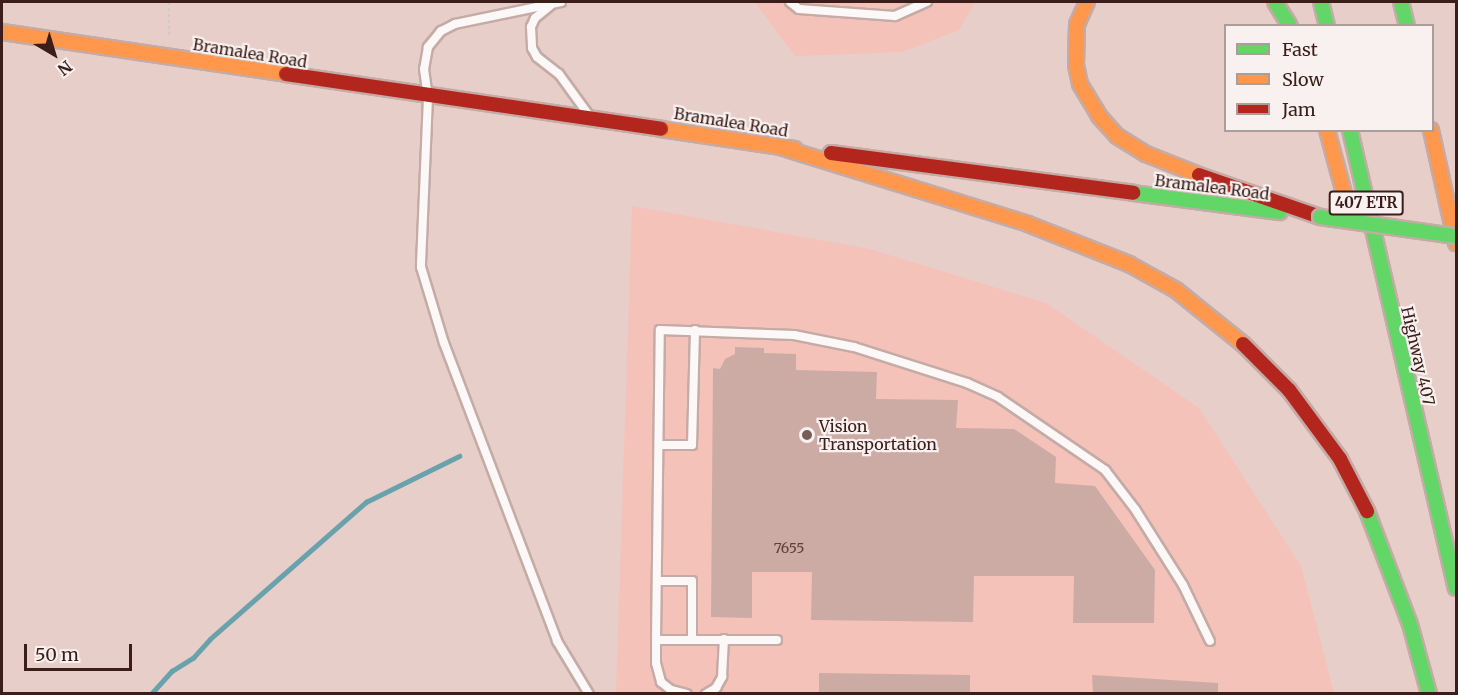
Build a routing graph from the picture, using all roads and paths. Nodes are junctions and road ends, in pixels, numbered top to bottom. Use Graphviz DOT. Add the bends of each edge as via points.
graph roads {
  1 [pos="169,2"];
  2 [pos="561,2"];
  3 [pos="790,2"];
  4 [pos="927,2"];
  5 [pos="1087,2"];
  6 [pos="1275,2"];
  7 [pos="1321,2"];
  8 [pos="1401,2"];
  9 [pos="1289,24"];
  10 [pos="1326,24"];
  11 [pos="1406,24"];
  12 [pos="2,32"];
  13 [pos="169,58"];
  14 [pos="428,97"];
  15 [pos="591,117"];
  16 [pos="1329,132"];
  17 [pos="1350,132"];
  18 [pos="1431,132"];
  19 [pos="780,147"];
  20 [pos="1320,217"];
  21 [pos="1355,235"];
  22 [pos="1456,236"];
  23 [pos="1456,243"];
  24 [pos="1364,254"];
  25 [pos="1382,276"];
  26 [pos="695,330"];
  27 [pos="660,445"];
  28 [pos="657,580"];
  29 [pos="1456,588"];
  30 [pos="692,639"];
  31 [pos="724,639"];
  32 [pos="777,639"];
  33 [pos="656,640"];
  34 [pos="1210,641"];
  35 [pos="589,693"];
  36 [pos="687,693"];
  37 [pos="706,693"];
  38 [pos="1429,693"];
  1 -- 13 [label="path"];
  2 -- 14 [label="lane" via="455,24 441,31 428,47 424,69"];
  2 -- 15 [label="lane" via="536,18 531,27 532,48 537,57 559,74"];
  3 -- 4 [label="lane" via="800,9 895,16"];
  5 -- 20 [label="main road" via="1077,24 1076,65 1080,84 1099,116 1117,136 1178,169"];
  6 -- 9 [label="main road"];
  7 -- 10 [label="main road"];
  8 -- 11 [label="main road"];
  12 -- 13 [label="main road, Bramalea Road"];
  13 -- 14 [label="main road, Bramalea Road"];
  14 -- 15 [label="main road, Bramalea Road"];
  14 -- 35 [label="lane" via="422,267 430,303 557,641"];
  15 -- 19 [label="main road, Bramalea Road"];
  16 -- 21 [label="main road"];
  17 -- 25 [label="main road, Highway 407 / 407 ETR"];
  18 -- 23 [label="main road"];
  19 -- 20 [label="main road, Bramalea Road"];
  19 -- 38 [label="main road" via="1028,224 1129,264 1176,290 1239,339 1289,390 1340,459 1376,526"];
  20 -- 22 [label="main road, Bramalea Road, bridge"];
  24 -- 25 [label="main road"];
  25 -- 29 [label="main road, Highway 407 / 407 ETR"];
  26 -- 27 [label="lane" via="692,445"];
  26 -- 27 [label="lane" via="660,330"];
  26 -- 34 [label="lane" via="794,335 854,347 967,383 998,398 1105,470 1184,585"];
  27 -- 28 [label="lane"];
  28 -- 30 [label="lane" via="692,581"];
  28 -- 33 [label="lane"];
  30 -- 31 [label="lane"];
  30 -- 33 [label="lane"];
  31 -- 32 [label="lane"];
  31 -- 37 [label="lane" via="723,677 716,688"];
  33 -- 36 [label="lane" via="661,682 671,690"];
}
